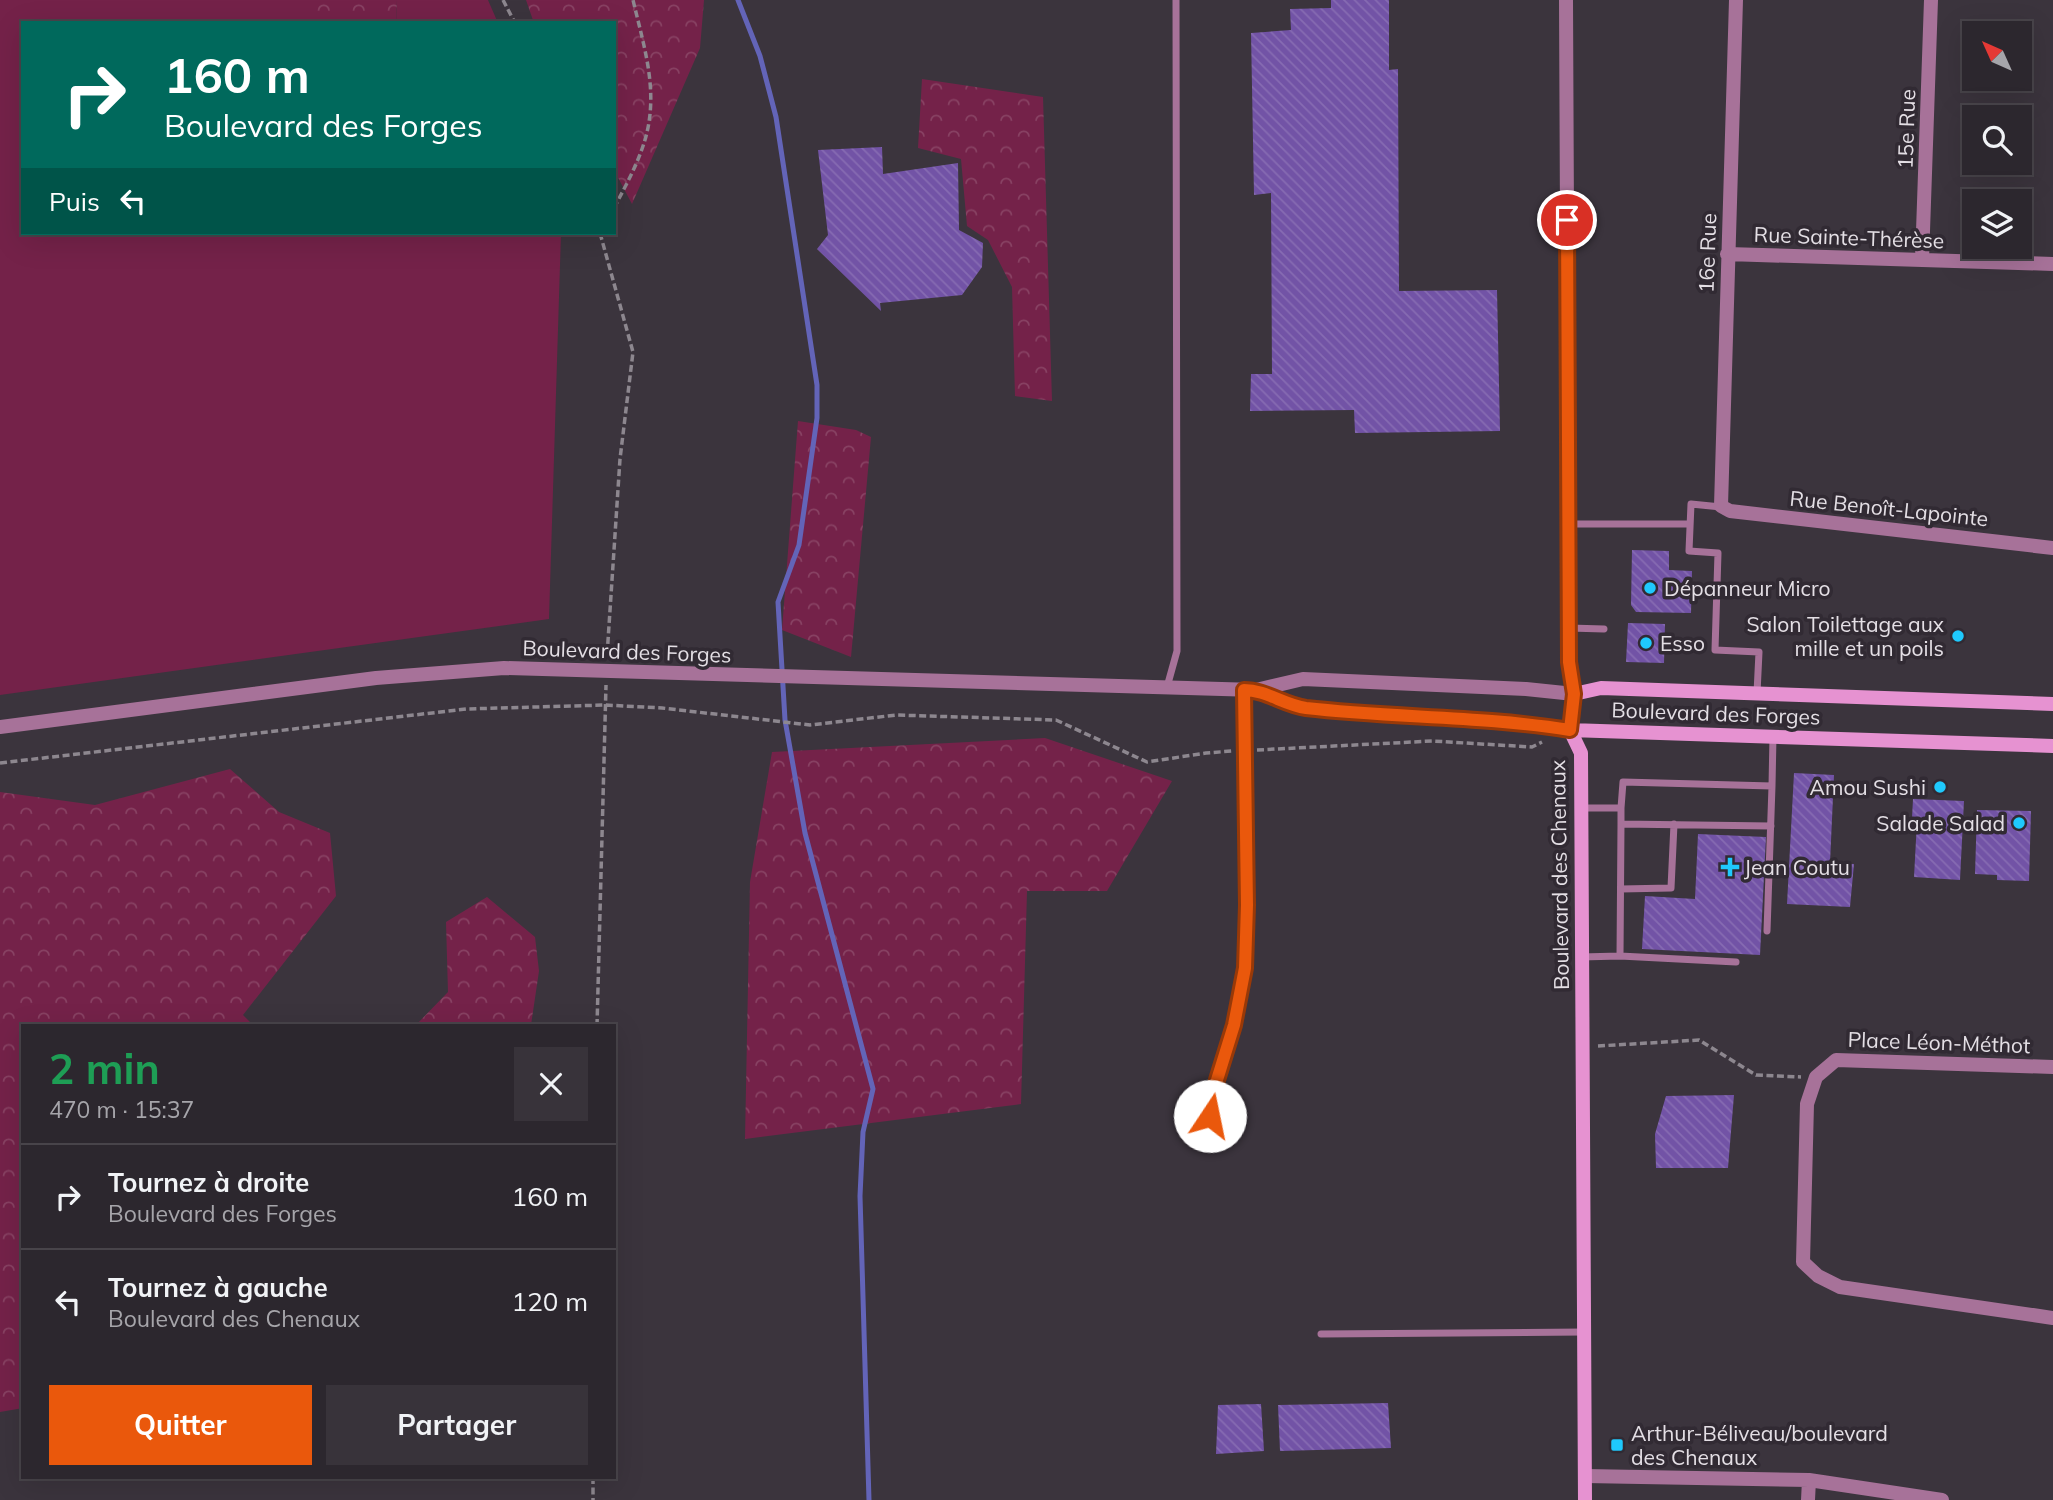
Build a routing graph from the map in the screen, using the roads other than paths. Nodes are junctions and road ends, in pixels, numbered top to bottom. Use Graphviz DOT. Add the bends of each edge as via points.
graph roads {
  1 [pos="1176,0"];
  2 [pos="1566,0"];
  3 [pos="1736,0"];
  4 [pos="1931,0"];
  5 [pos="1727,254"];
  6 [pos="1922,260"];
  7 [pos="2053,264"];
  8 [pos="1722,507"];
  9 [pos="1568,523"];
  10 [pos="1690,524"];
  11 [pos="2053,548"];
  12 [pos="1569,628"];
  13 [pos="1604,629"];
  14 [pos="1167,687"];
  15 [pos="1250,690"];
  16 [pos="1758,693"];
  17 [pos="1574,694"];
  18 [pos="2053,704"];
  19 [pos="0,727"];
  20 [pos="1570,730"];
  21 [pos="1773,736"];
  22 [pos="2053,747"];
  23 [pos="1772,786"];
  24 [pos="1581,808"];
  25 [pos="1621,808"];
  26 [pos="1621,824"];
  27 [pos="1674,824"];
  28 [pos="1770,826"];
  29 [pos="1620,888"];
  30 [pos="1767,931"];
  31 [pos="1620,956"];
  32 [pos="1581,957"];
  33 [pos="1736,962"];
  34 [pos="2053,1067"];
  35 [pos="1210,1116"];
  36 [pos="2053,1318"];
  37 [pos="1584,1332"];
  38 [pos="1321,1334"];
  39 [pos="1585,1476"];
  40 [pos="1810,1480"];
  41 [pos="1585,1500"];
  42 [pos="1808,1500"];
  43 [pos="1942,1500"];
  1 -- 14 [label="lane" via="1177,651"];
  2 -- 9 [label="street, Boulevard des Chenaux"];
  3 -- 5 [label="street, 16e Rue"];
  4 -- 6 [label="street, 15e Rue"];
  5 -- 6 [label="street, Rue Sainte-Thérèse"];
  5 -- 8 [label="street, 16e Rue"];
  6 -- 7 [label="street, Rue Sainte-Thérèse"];
  8 -- 10 [label="lane" via="1691,504"];
  8 -- 11 [label="street, Rue Benoît-Lapointe"];
  9 -- 10 [label="lane"];
  9 -- 12 [label="street, Boulevard des Chenaux"];
  10 -- 16 [label="lane" via="1689,551 1718,553 1715,650 1759,652"];
  12 -- 13 [label="lane"];
  12 -- 17 [label="street, Boulevard des Chenaux"];
  14 -- 15 [label="street, Boulevard des Forges"];
  14 -- 19 [label="street, Boulevard des Forges" via="504,668 407,675"];
  15 -- 17 [label="street, Boulevard des Forges" via="1303,679"];
  15 -- 20 [label="street, Boulevard des Forges" via="1301,707"];
  15 -- 35 [label="lane" via="1245,751 1245,968"];
  16 -- 17 [label="main road, Boulevard des Forges" via="1601,688"];
  16 -- 18 [label="main road, Boulevard des Forges"];
  17 -- 20 [label="main road, Boulevard des Chenaux"];
  20 -- 21 [label="main road, Boulevard des Forges"];
  20 -- 24 [label="main road, Boulevard des Chenaux" via="1581,753"];
  21 -- 22 [label="main road, Boulevard des Forges"];
  21 -- 23 [label="lane"];
  23 -- 25 [label="lane" via="1623,782"];
  23 -- 28 [label="lane"];
  24 -- 25 [label="lane"];
  24 -- 32 [label="main road, Boulevard des Chenaux"];
  25 -- 26 [label="lane"];
  26 -- 27 [label="lane"];
  26 -- 29 [label="lane"];
  27 -- 28 [label="lane"];
  27 -- 29 [label="lane" via="1671,888"];
  28 -- 30 [label="lane"];
  29 -- 31 [label="lane"];
  31 -- 32 [label="lane"];
  31 -- 33 [label="lane"];
  32 -- 37 [label="main road, Boulevard des Chenaux"];
  34 -- 36 [label="street, Place Léon-Méthot" via="1836,1060 1816,1077 1807,1104 1803,1262 1840,1287"];
  37 -- 38 [label="lane"];
  37 -- 39 [label="main road, Boulevard des Chenaux"];
  39 -- 40 [label="street"];
  39 -- 41 [label="main road, Boulevard des Chenaux"];
  40 -- 42 [label="street"];
  40 -- 43 [label="street"];
}
